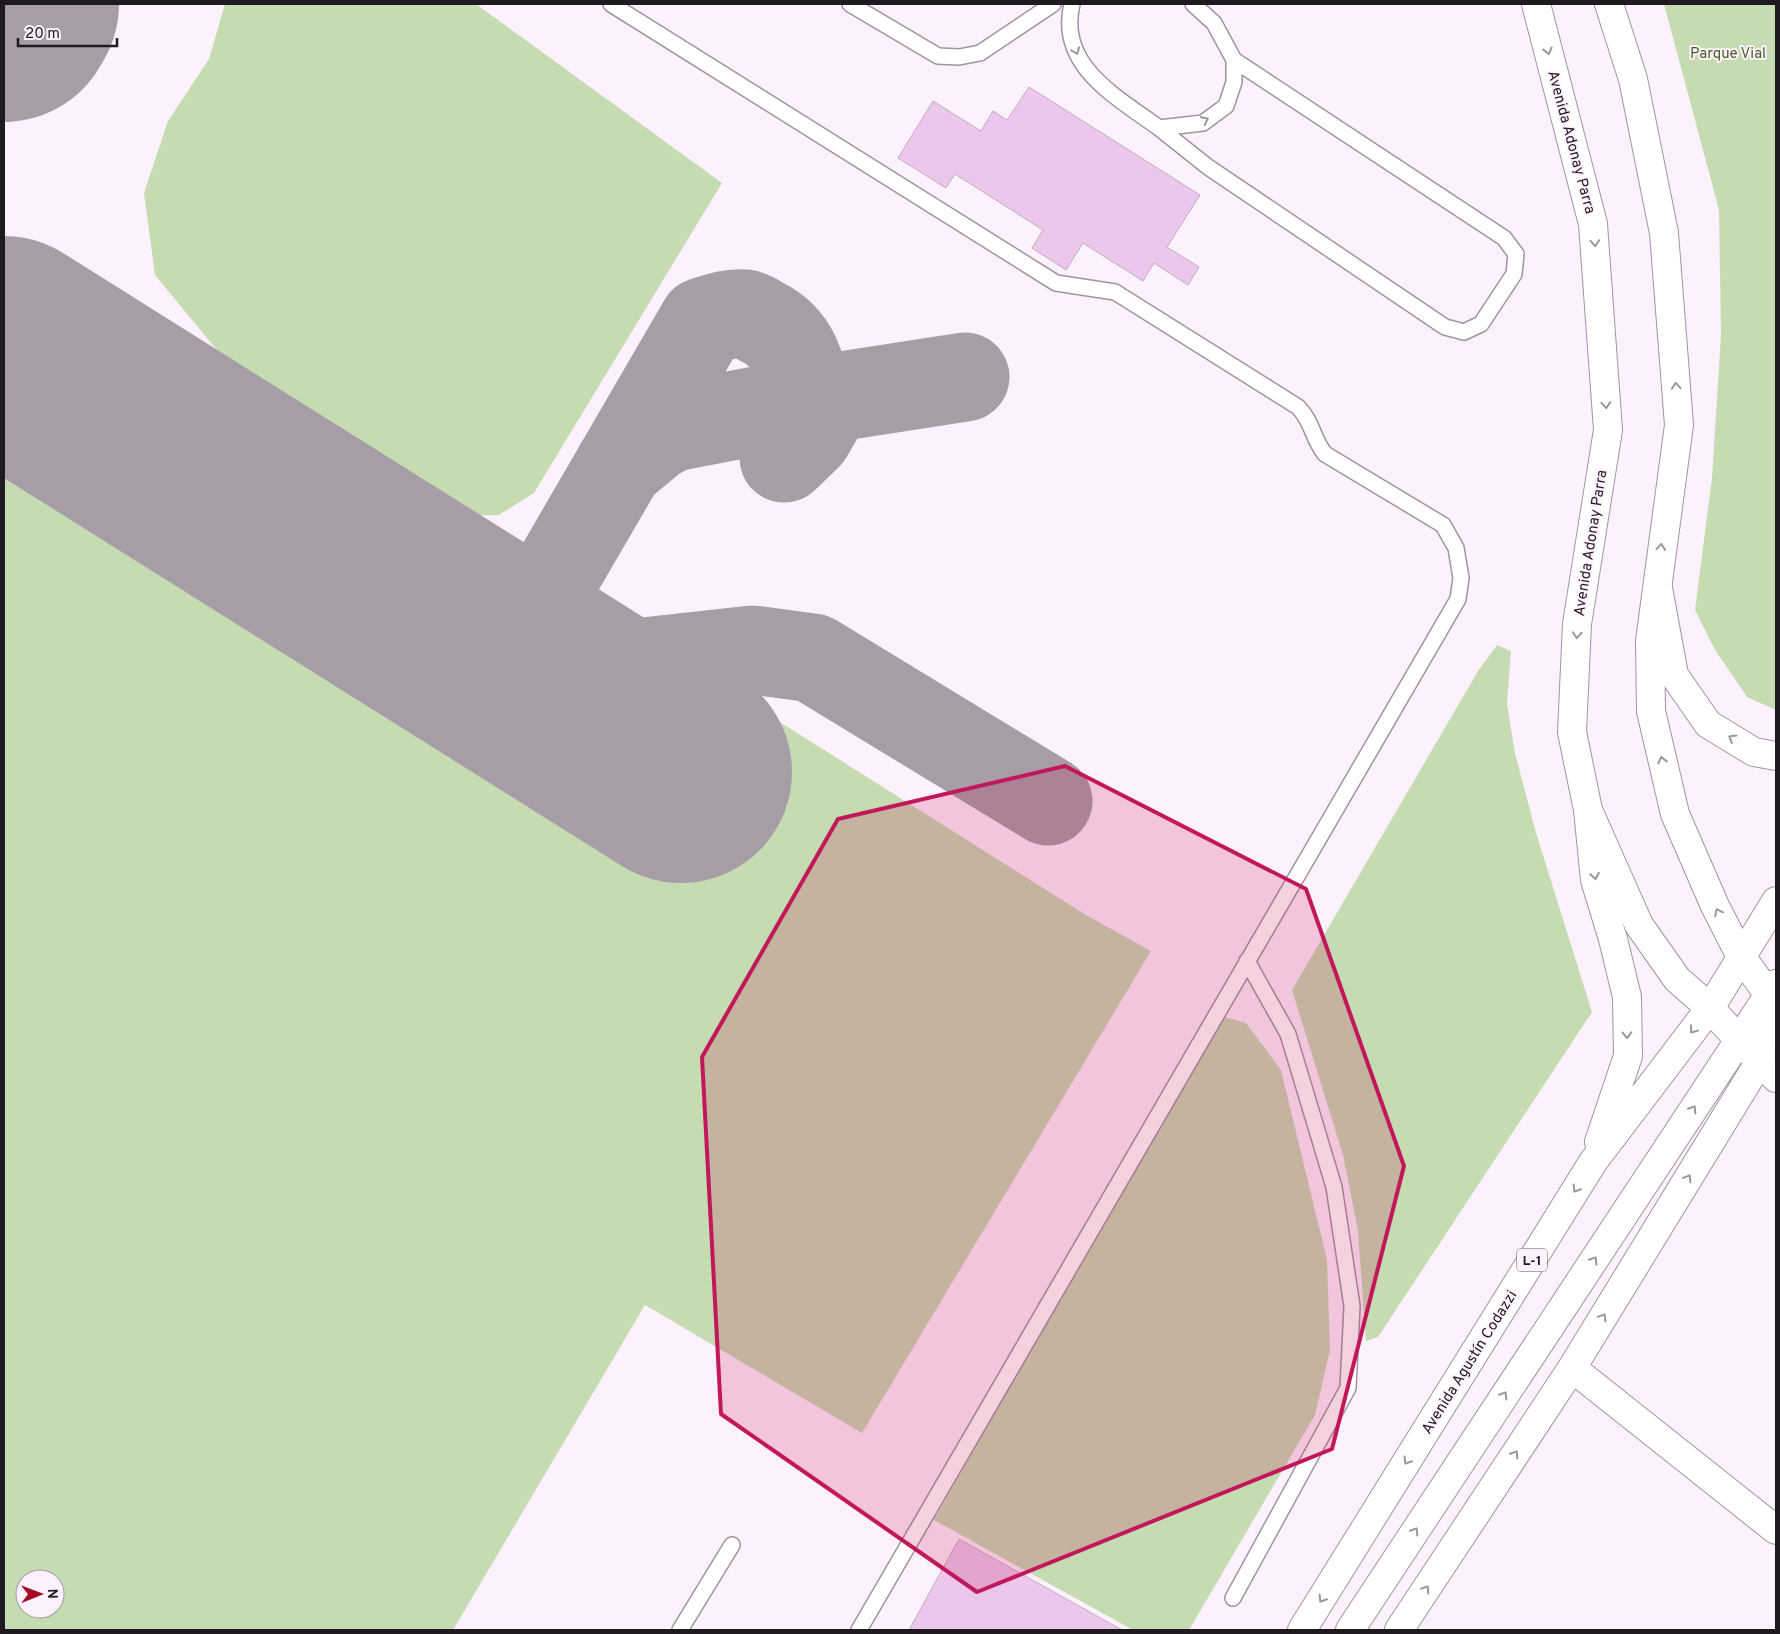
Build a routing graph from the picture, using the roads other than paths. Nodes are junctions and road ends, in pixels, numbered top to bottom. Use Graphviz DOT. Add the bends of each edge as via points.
graph roads {
  1 [pos="611,4"];
  2 [pos="850,4"];
  3 [pos="1053,4"];
  4 [pos="1072,4"];
  5 [pos="1193,4"];
  6 [pos="1211,4"];
  7 [pos="1536,4"];
  8 [pos="1609,4"];
  9 [pos="1214,23"];
  10 [pos="1234,60"];
  11 [pos="1159,128"];
  12 [pos="1658,588"];
  13 [pos="1776,756"];
  14 [pos="1588,810"];
  15 [pos="1776,901"];
  16 [pos="1740,956"];
  17 [pos="1247,961"];
  18 [pos="1774,994"];
  19 [pos="1710,1008"];
  20 [pos="1738,1040"];
  21 [pos="1768,1070"];
  22 [pos="1593,1162"];
  23 [pos="1572,1368"];
  24 [pos="1776,1530"];
  25 [pos="732,1545"];
  26 [pos="1233,1598"];
  27 [pos="680,1630"];
  28 [pos="859,1630"];
  29 [pos="1302,1630"];
  30 [pos="1350,1630"];
  31 [pos="1401,1630"];
  1 -- 17 [label="lane" via="1056,283 1115,292 1298,407 1308,416 1316,443 1325,454 1443,525 1456,548 1461,578 1458,599"];
  2 -- 3 [label="lane" via="938,56 959,57 980,53"];
  4 -- 11 [label="lane, one-way" via="1069,15 1074,52 1094,80"];
  5 -- 9 [label="lane"];
  6 -- 9 [label="lane"];
  7 -- 14 [label="street, Avenida Adonay Parra, one-way" via="1593,224 1608,430 1578,624 1572,732"];
  12 -- 8 [label="street, one-way" via="1679,424 1664,233 1633,79"];
  9 -- 10 [label="lane"];
  11 -- 10 [label="lane, one-way" via="1203,123 1226,106 1234,82"];
  10 -- 11 [label="lane" via="1504,238 1516,254 1514,274 1481,324 1464,332 1445,327 1208,167"];
  13 -- 12 [label="street, one-way" via="1754,752 1708,724 1674,675"];
  16 -- 12 [label="street, one-way" via="1675,814 1651,711 1650,640"];
  14 -- 19 [label="street, Avenida Adonay Parra" via="1639,925 1678,979"];
  14 -- 22 [label="street, one-way" via="1595,880 1626,996 1628,1056"];
  15 -- 16 [label="street, Avenida Agustín Codazzi / L-1"];
  16 -- 18 [label="street"];
  16 -- 19 [label="street, Avenida Agustín Codazzi / L-1"];
  17 -- 26 [label="lane" via="1288,1034 1334,1187 1352,1306 1348,1388"];
  17 -- 28 [label="lane"];
  18 -- 20 [label="street"];
  18 -- 21 [label="street"];
  19 -- 20 [label="street, Avenida Adonay Parra"];
  19 -- 22 [label="street, Avenida Agustín Codazzi / L-1, one-way"];
  20 -- 21 [label="street, Avenida Adonay Parra"];
  30 -- 20 [label="street, one-way"];
  23 -- 21 [label="street, one-way"];
  22 -- 29 [label="street, Avenida Agustín Codazzi / L-1, one-way"];
  23 -- 24 [label="street"];
  31 -- 23 [label="street, one-way"];
  25 -- 27 [label="lane"];
}
